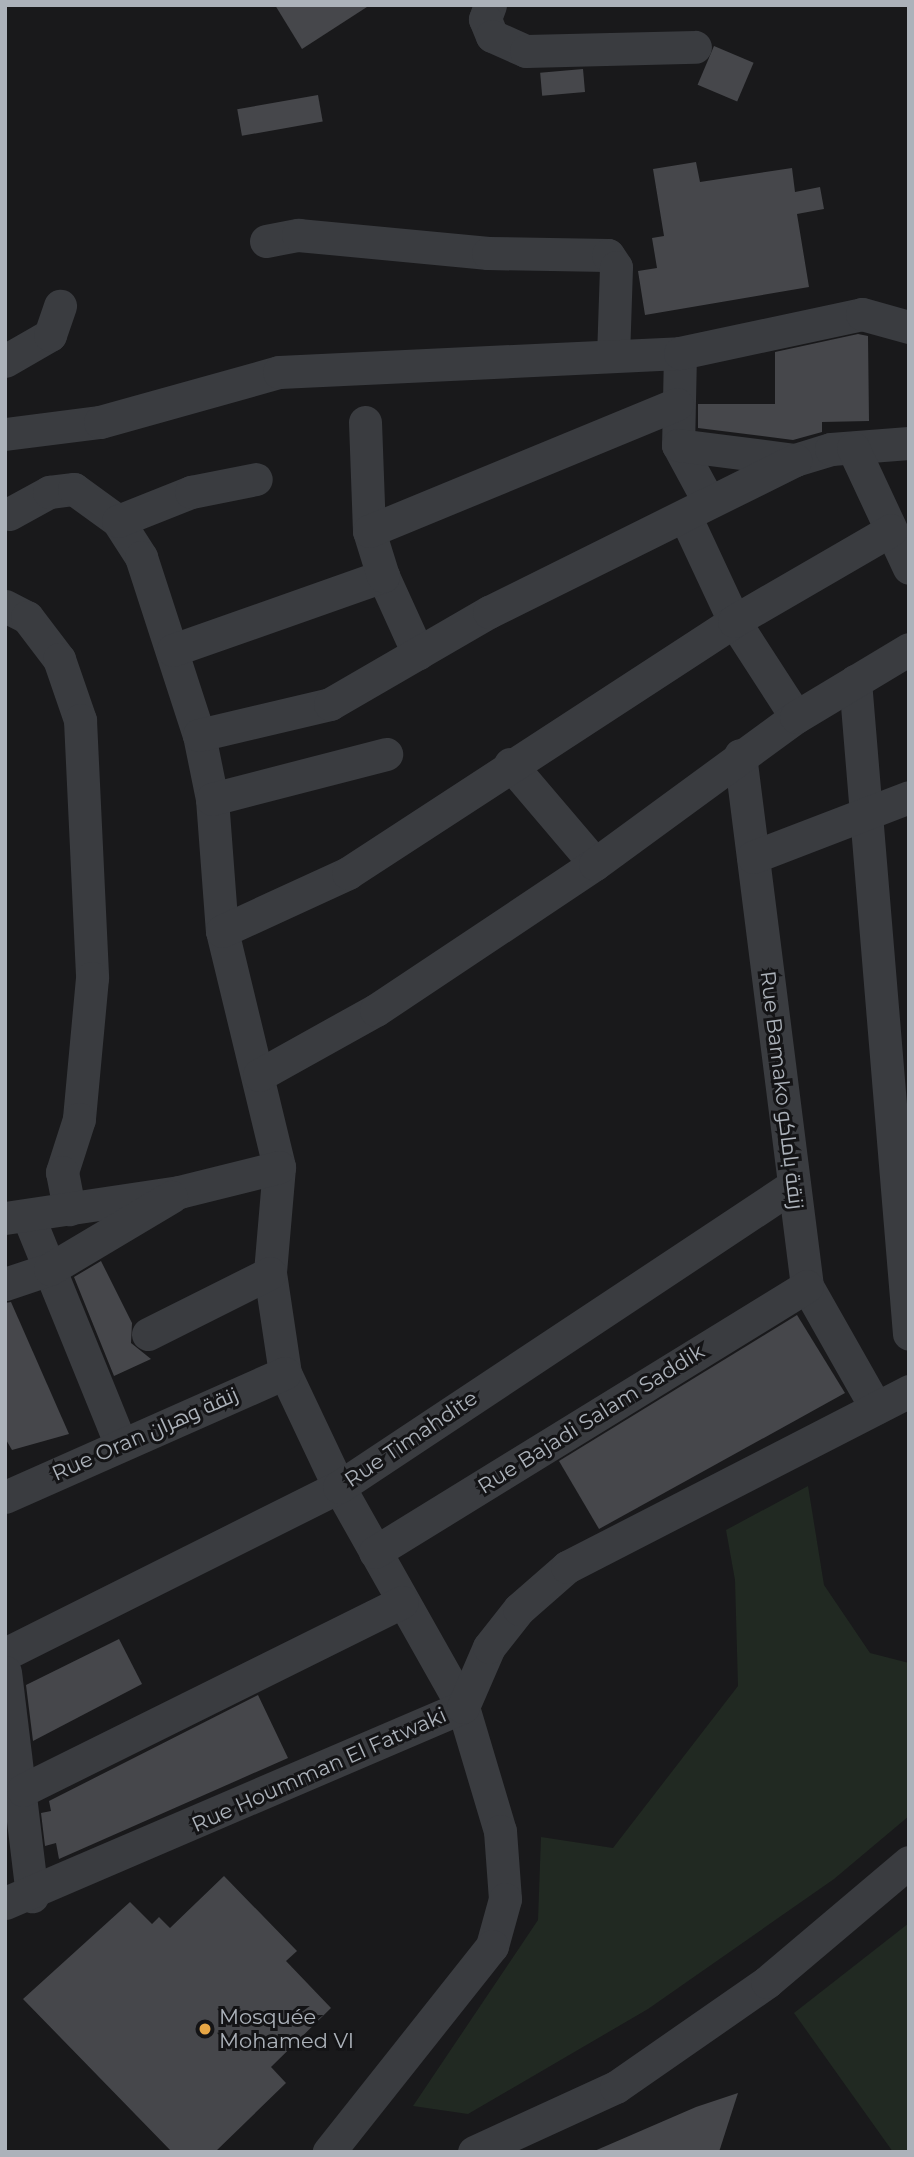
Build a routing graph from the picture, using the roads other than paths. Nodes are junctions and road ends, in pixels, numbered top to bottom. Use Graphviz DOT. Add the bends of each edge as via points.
graph roads {
  1 [pos="490,5"];
  2 [pos="695,47"];
  3 [pos="266,241"];
  4 [pos="60,306"];
  5 [pos="909,327"];
  6 [pos="680,353"];
  7 [pos="613,356"];
  8 [pos="5,361"];
  9 [pos="677,404"];
  10 [pos="365,422"];
  11 [pos="5,434"];
  12 [pos="909,443"];
  13 [pos="678,445"];
  14 [pos="853,448"];
  15 [pos="795,460"];
  16 [pos="256,479"];
  17 [pos="697,509"];
  18 [pos="9,514"];
  19 [pos="117,522"];
  20 [pos="891,530"];
  21 [pos="369,531"];
  22 [pos="909,568"];
  23 [pos="383,576"];
  24 [pos="5,606"];
  25 [pos="734,621"];
  26 [pos="909,649"];
  27 [pos="173,650"];
  28 [pos="418,653"];
  29 [pos="855,681"];
  30 [pos="796,717"];
  31 [pos="199,735"];
  32 [pos="386,754"];
  33 [pos="740,755"];
  34 [pos="510,764"];
  35 [pos="909,797"];
  36 [pos="212,799"];
  37 [pos="866,814"];
  38 [pos="753,858"];
  39 [pos="595,864"];
  40 [pos="222,931"];
  41 [pos="259,1075"];
  42 [pos="279,1167"];
  43 [pos="794,1185"];
  44 [pos="179,1192"];
  45 [pos="69,1209"];
  46 [pos="17,1217"];
  47 [pos="50,1269"];
  48 [pos="270,1273"];
  49 [pos="5,1284"];
  50 [pos="807,1286"];
  51 [pos="148,1334"];
  52 [pos="909,1334"];
  53 [pos="285,1373"];
  54 [pos="909,1391"];
  55 [pos="876,1408"];
  56 [pos="120,1443"];
  57 [pos="339,1487"];
  58 [pos="5,1497"];
  59 [pos="376,1552"];
  60 [pos="402,1602"];
  61 [pos="5,1654"];
  62 [pos="5,1672"];
  63 [pos="463,1707"];
  64 [pos="23,1790"];
  65 [pos="909,1862"];
  66 [pos="18,1900"];
  67 [pos="329,2152"];
  68 [pos="474,2152"];
  1 -- 2 [label="street" via="485,19 492,36 526,51"];
  3 -- 7 [label="street" via="298,235 488,253 608,255 616,267"];
  4 -- 8 [label="street" via="50,335"];
  5 -- 6 [label="street" via="862,314"];
  6 -- 7 [label="street"];
  6 -- 9 [label="street"];
  7 -- 11 [label="street" via="279,372 100,422"];
  9 -- 13 [label="street"];
  9 -- 21 [label="street"];
  10 -- 21 [label="street"];
  12 -- 14 [label="street"];
  13 -- 15 [label="street"];
  13 -- 17 [label="street"];
  14 -- 15 [label="street"];
  14 -- 20 [label="street"];
  15 -- 17 [label="street"];
  16 -- 19 [label="street" via="191,492"];
  17 -- 25 [label="street"];
  17 -- 28 [label="street"];
  18 -- 19 [label="street" via="49,492 74,489"];
  19 -- 27 [label="street" via="141,556"];
  20 -- 22 [label="street"];
  20 -- 25 [label="street"];
  21 -- 23 [label="street"];
  23 -- 27 [label="street"];
  23 -- 28 [label="street"];
  24 -- 45 [label="street" via="27,617 60,659 80,720 92,978 79,1119 62,1172"];
  25 -- 30 [label="street"];
  25 -- 34 [label="street"];
  26 -- 29 [label="street"];
  27 -- 31 [label="street"];
  28 -- 31 [label="street" via="330,704"];
  29 -- 30 [label="street"];
  29 -- 37 [label="street"];
  30 -- 33 [label="street"];
  31 -- 36 [label="street"];
  32 -- 36 [label="street"];
  33 -- 38 [label="street, Rue Bamako زنقة باماكو"];
  33 -- 39 [label="street"];
  34 -- 39 [label="street"];
  34 -- 40 [label="street" via="348,873"];
  35 -- 37 [label="street"];
  36 -- 40 [label="street"];
  37 -- 38 [label="street"];
  37 -- 52 [label="street"];
  38 -- 43 [label="street, Rue Bamako زنقة باماكو"];
  39 -- 41 [label="street" via="376,1010"];
  40 -- 41 [label="street"];
  41 -- 42 [label="street"];
  42 -- 44 [label="street"];
  42 -- 48 [label="street"];
  43 -- 50 [label="street, Rue Bamako زنقة باماكو"];
  43 -- 57 [label="street, Rue Timahdite"];
  44 -- 45 [label="street"];
  44 -- 47 [label="street"];
  45 -- 46 [label="street"];
  46 -- 47 [label="street"];
  47 -- 49 [label="street"];
  47 -- 56 [label="street"];
  48 -- 51 [label="street"];
  48 -- 53 [label="street"];
  50 -- 55 [label="street, Rue Bamako زنقة باماكو"];
  50 -- 59 [label="street, Rue Bajadi Salam Saddik"];
  53 -- 56 [label="street, Rue Oran زنقة وهران"];
  53 -- 57 [label="street"];
  54 -- 55 [label="street, Rue Houmman El Fatwaki"];
  55 -- 63 [label="street, Rue Houmman El Fatwaki" via="567,1567 519,1609 489,1647"];
  56 -- 58 [label="street, Rue Oran زنقة وهران"];
  57 -- 59 [label="street"];
  57 -- 61 [label="street, Rue Timahdite"];
  59 -- 60 [label="street"];
  60 -- 63 [label="street"];
  60 -- 64 [label="street"];
  62 -- 64 [label="street"];
  63 -- 66 [label="street, Rue Houmman El Fatwaki"];
  63 -- 67 [label="street" via="500,1831 505,1899 492,1946"];
  64 -- 66 [label="street"];
  65 -- 68 [label="street" via="766,1982 616,2087"];
}
